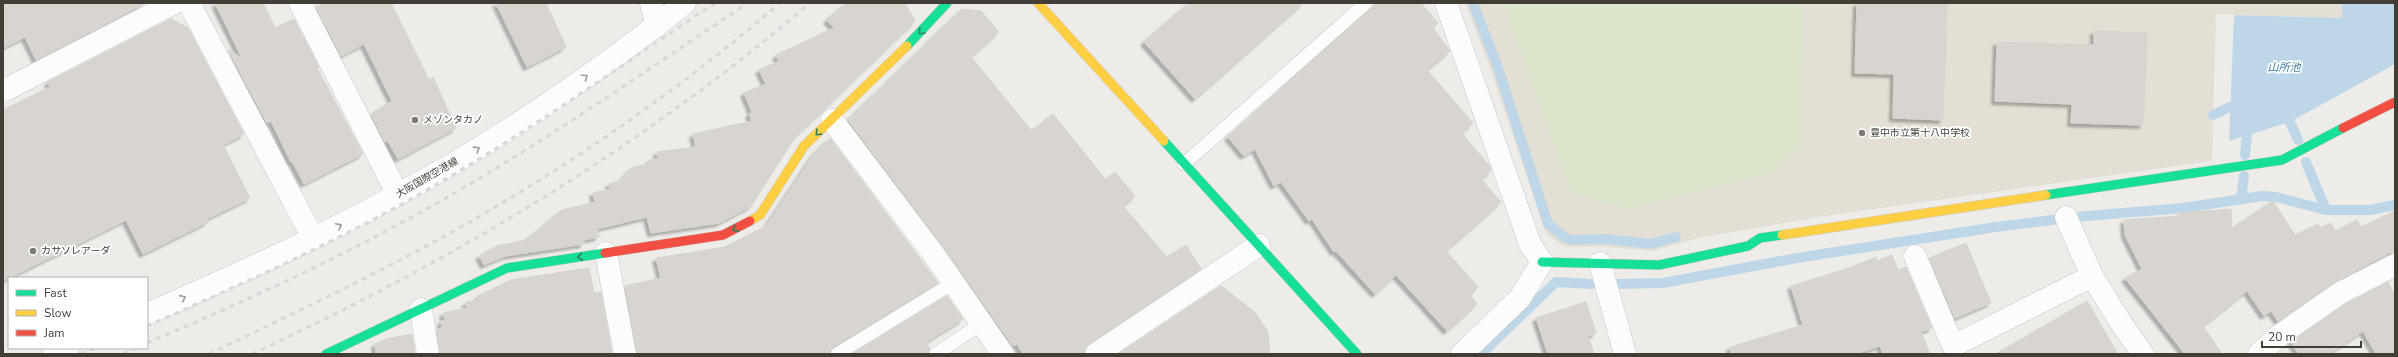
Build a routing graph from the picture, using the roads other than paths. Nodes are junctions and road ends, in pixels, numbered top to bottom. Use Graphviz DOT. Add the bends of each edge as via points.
graph roads {
  1 [pos="174,3"];
  2 [pos="189,3"];
  3 [pos="300,3"];
  4 [pos="652,3"];
  5 [pos="685,3"];
  6 [pos="947,3"];
  7 [pos="1038,3"];
  8 [pos="1366,3"];
  9 [pos="1446,3"];
  10 [pos="656,26"];
  11 [pos="3,91"];
  12 [pos="2395,102"];
  13 [pos="832,120"];
  14 [pos="1184,164"];
  15 [pos="398,195"];
  16 [pos="2066,217"];
  17 [pos="313,238"];
  18 [pos="1258,245"];
  19 [pos="606,253"];
  20 [pos="1915,256"];
  21 [pos="1542,262"];
  22 [pos="1600,264"];
  23 [pos="2395,265"];
  24 [pos="2092,276"];
  25 [pos="953,283"];
  26 [pos="421,309"];
  27 [pos="148,314"];
  28 [pos="981,324"];
  29 [pos="66,349"];
  30 [pos="1954,350"];
  31 [pos="2268,351"];
  32 [pos="54,354"];
  33 [pos="326,354"];
  34 [pos="428,354"];
  35 [pos="625,354"];
  36 [pos="837,354"];
  37 [pos="936,354"];
  38 [pos="1003,354"];
  39 [pos="1096,354"];
  40 [pos="1357,354"];
  41 [pos="1462,354"];
  42 [pos="1625,354"];
  43 [pos="2144,354"];
  1 -- 11 [label="street"];
  2 -- 17 [label="street"];
  3 -- 15 [label="street"];
  4 -- 10 [label="street"];
  5 -- 10 [label="street, 大阪国際空港線"];
  6 -- 13 [label="street, one-way"];
  7 -- 14 [label="street"];
  8 -- 14 [label="lane"];
  9 -- 21 [label="street" via="1530,244"];
  15 -- 10 [label="street, 大阪国際空港線, one-way" via="542,108"];
  12 -- 22 [label="street" via="2282,160 1760,238 1748,246 1682,259 1671,264"];
  13 -- 19 [label="street, one-way" via="804,146 760,215 723,235"];
  13 -- 25 [label="street"];
  14 -- 18 [label="street"];
  17 -- 15 [label="street, 大阪国際空港線, one-way"];
  16 -- 24 [label="street"];
  27 -- 17 [label="street, 大阪国際空港線, one-way"];
  18 -- 39 [label="street"];
  18 -- 40 [label="street"];
  19 -- 26 [label="street, one-way" via="507,268"];
  19 -- 35 [label="street"];
  20 -- 30 [label="street"];
  21 -- 22 [label="street"];
  21 -- 41 [label="street" via="1520,298"];
  22 -- 42 [label="street"];
  23 -- 31 [label="street" via="2340,293"];
  24 -- 30 [label="street"];
  24 -- 43 [label="street"];
  25 -- 28 [label="street"];
  25 -- 36 [label="lane"];
  26 -- 33 [label="street"];
  26 -- 34 [label="street"];
  28 -- 37 [label="lane"];
  28 -- 38 [label="street"];
  29 -- 32 [label="street"];
}
